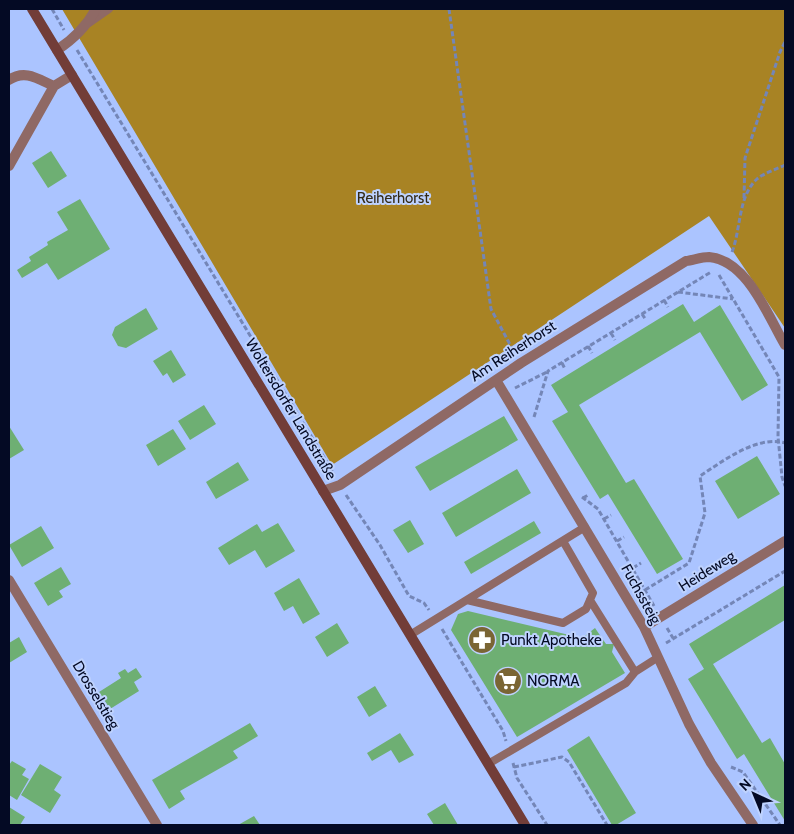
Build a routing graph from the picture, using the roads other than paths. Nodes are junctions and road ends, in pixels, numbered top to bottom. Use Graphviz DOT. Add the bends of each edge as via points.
graph roads {
  1 [pos="32,9"];
  2 [pos="96,9"];
  3 [pos="109,9"];
  4 [pos="87,25"];
  5 [pos="57,50"];
  6 [pos="72,75"];
  7 [pos="9,80"];
  8 [pos="54,86"];
  9 [pos="9,166"];
  10 [pos="785,345"];
  11 [pos="496,380"];
  12 [pos="323,491"];
  13 [pos="585,527"];
  14 [pos="563,541"];
  15 [pos="785,541"];
  16 [pos="9,580"];
  17 [pos="468,600"];
  18 [pos="590,600"];
  19 [pos="644,627"];
  20 [pos="410,635"];
  21 [pos="659,654"];
  22 [pos="635,672"];
  23 [pos="488,764"];
  24 [pos="157,825"];
  25 [pos="525,825"];
  26 [pos="753,825"];
  1 -- 5 [label="main road, Woltersdorfer Landstraße"];
  2 -- 4 [label="street"];
  3 -- 4 [label="lane"];
  4 -- 5 [label="street"];
  5 -- 6 [label="main road, Woltersdorfer Landstraße"];
  6 -- 8 [label="street"];
  6 -- 12 [label="main road, Woltersdorfer Landstraße"];
  7 -- 8 [label="street" via="21,74 31,75"];
  8 -- 9 [label="street"];
  10 -- 11 [label="street, Am Reiherhorst" via="744,274 727,262 708,257 686,261"];
  11 -- 12 [label="street, Am Reiherhorst" via="340,485"];
  11 -- 13 [label="street, Fuchssteig"];
  12 -- 20 [label="main road, Woltersdorfer Landstraße"];
  13 -- 14 [label="lane"];
  13 -- 19 [label="street, Fuchssteig"];
  14 -- 17 [label="lane"];
  14 -- 18 [label="lane" via="593,594"];
  15 -- 19 [label="street, Heideweg"];
  16 -- 24 [label="street, Drosselstieg"];
  17 -- 18 [label="lane" via="564,623 586,608"];
  17 -- 20 [label="lane"];
  18 -- 22 [label="lane"];
  19 -- 21 [label="street, Fuchssteig"];
  20 -- 23 [label="main road, Woltersdorfer Landstraße"];
  21 -- 22 [label="lane"];
  21 -- 26 [label="street, Fuchssteig" via="689,724"];
  22 -- 23 [label="lane" via="626,684"];
  23 -- 25 [label="main road, Woltersdorfer Landstraße"];
}
